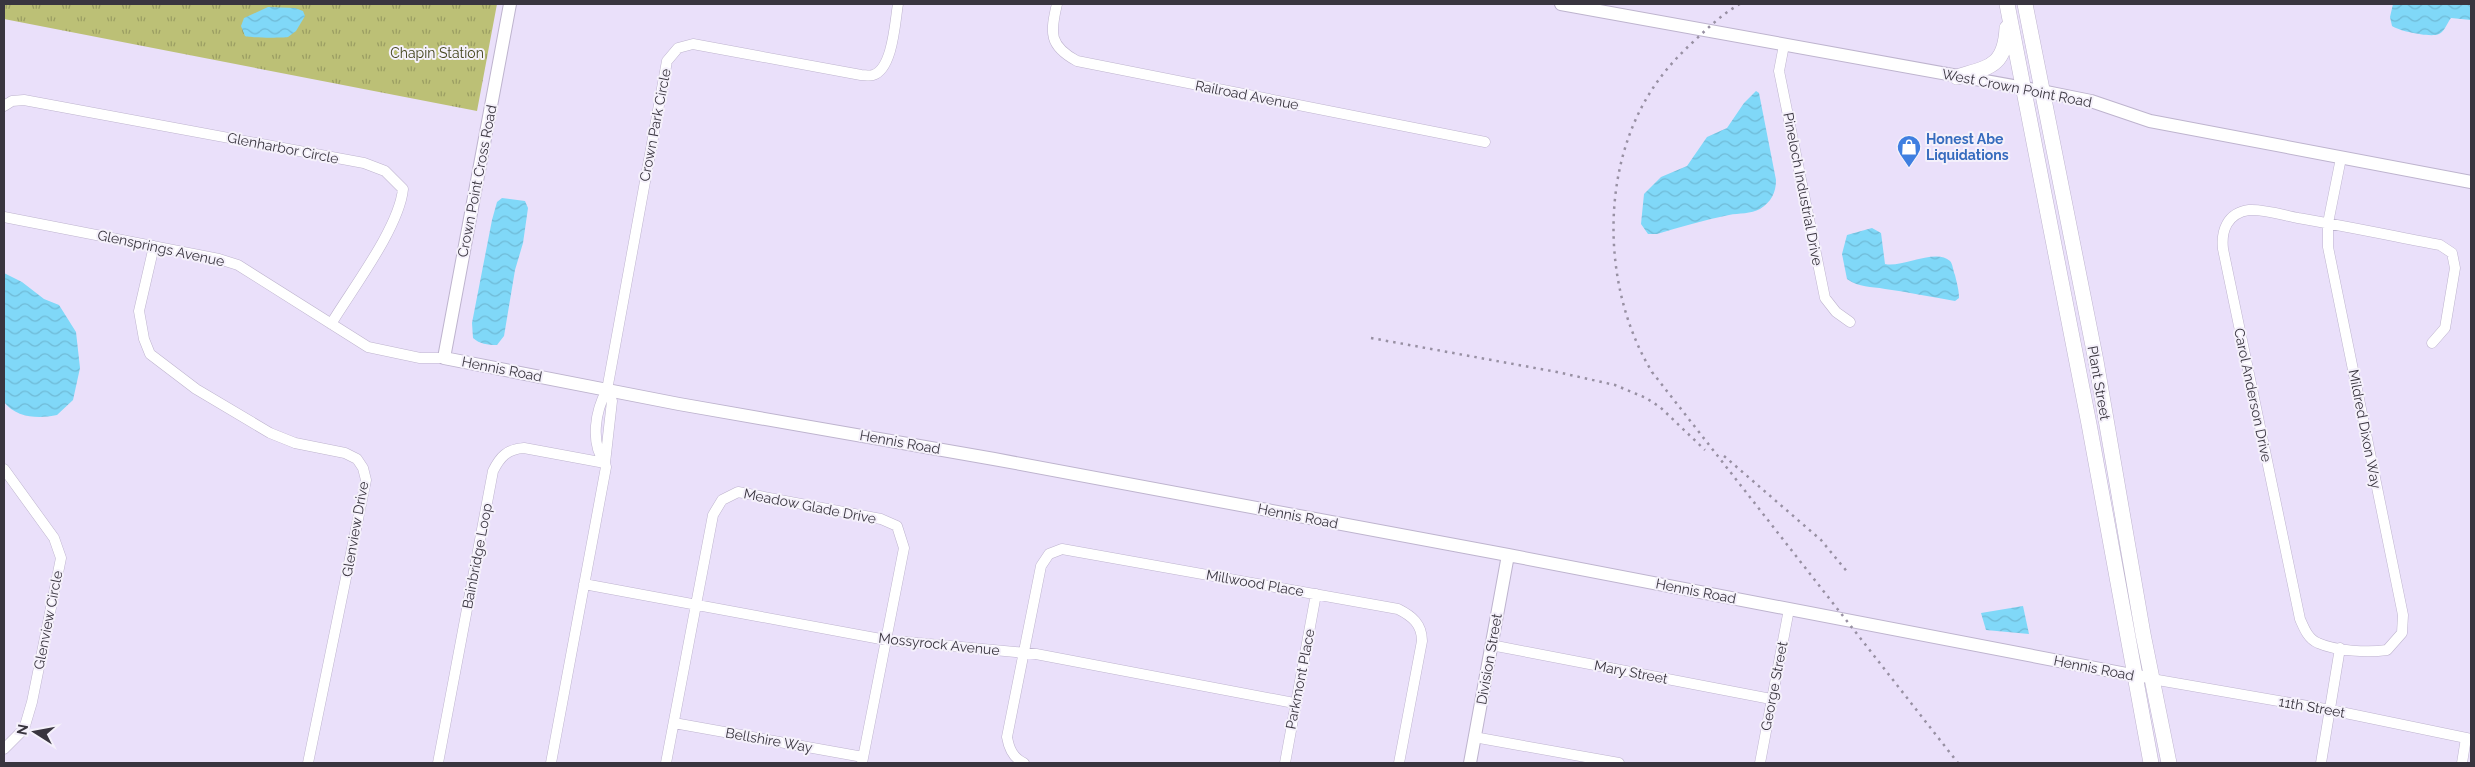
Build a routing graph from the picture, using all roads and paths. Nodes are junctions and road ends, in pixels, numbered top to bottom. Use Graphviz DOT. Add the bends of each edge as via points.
graph roads {
  1 [pos="510,4"];
  2 [pos="898,4"];
  3 [pos="1057,4"];
  4 [pos="1561,4"];
  5 [pos="2007,4"];
  6 [pos="2025,4"];
  7 [pos="1784,44"];
  8 [pos="1957,77"];
  9 [pos="2023,88"];
  10 [pos="2041,91"];
  11 [pos="4,106"];
  12 [pos="1485,142"];
  13 [pos="2341,158"];
  14 [pos="2471,182"];
  15 [pos="4,218"];
  16 [pos="2328,223"];
  17 [pos="154,246"];
  18 [pos="1850,322"];
  19 [pos="331,324"];
  20 [pos="2432,343"];
  21 [pos="444,358"];
  22 [pos="2077,363"];
  23 [pos="607,390"];
  24 [pos="2110,445"];
  25 [pos="605,463"];
  26 [pos="2096,463"];
  27 [pos="4,469"];
  28 [pos="2126,540"];
  29 [pos="1508,555"];
  30 [pos="584,584"];
  31 [pos="1316,594"];
  32 [pos="696,604"];
  33 [pos="1789,609"];
  34 [pos="886,640"];
  35 [pos="1491,645"];
  36 [pos="2340,648"];
  37 [pos="1023,652"];
  38 [pos="2134,676"];
  39 [pos="2152,679"];
  40 [pos="1771,699"];
  41 [pos="1294,703"];
  42 [pos="2331,710"];
  43 [pos="674,723"];
  44 [pos="1474,737"];
  45 [pos="2469,739"];
  46 [pos="4,749"];
  47 [pos="863,760"];
  48 [pos="308,763"];
  49 [pos="438,763"];
  50 [pos="551,763"];
  51 [pos="666,763"];
  52 [pos="1024,763"];
  53 [pos="1284,763"];
  54 [pos="1399,763"];
  55 [pos="1470,763"];
  56 [pos="1619,763"];
  57 [pos="1760,763"];
  58 [pos="2151,763"];
  59 [pos="2169,763"];
  60 [pos="2321,763"];
  61 [pos="2462,763"];
  1 -- 21 [label="street, Crown Point Cross Road"];
  2 -- 23 [label="street, Crown Park Circle" via="888,58 882,70 873,75 861,76 694,44 672,52 661,87"];
  3 -- 12 [label="street, Railroad Avenue" via="1052,37 1060,52 1077,61"];
  4 -- 7 [label="street, West Crown Point Road"];
  5 -- 8 [label="main road" via="2006,44 2000,59 1986,68"];
  5 -- 9 [label="main road, Plant Street"];
  6 -- 10 [label="main road, Plant Street"];
  7 -- 8 [label="street, West Crown Point Road"];
  7 -- 18 [label="street, Pineloch Industrial Drive" via="1779,71 1825,298"];
  8 -- 9 [label="street, West Crown Point Road"];
  9 -- 10 [label="street, West Crown Point Road"];
  9 -- 22 [label="main road, Plant Street"];
  10 -- 13 [label="street, West Crown Point Road" via="2150,120"];
  10 -- 24 [label="main road, Plant Street" via="2090,329"];
  11 -- 19 [label="street, Glenharbor Circle" via="24,100 385,170 403,189 402,202 393,224"];
  13 -- 14 [label="street, West Crown Point Road"];
  13 -- 16 [label="street, Mildred Dixon Way"];
  15 -- 17 [label="street, Glensprings Avenue"];
  16 -- 20 [label="street, Carol Anderson Drive" via="2440,245 2452,253 2455,268 2445,328"];
  16 -- 36 [label="street, Mildred Dixon Way" via="2328,246 2403,615 2402,633 2387,650 2370,652"];
  16 -- 36 [label="street, Carol Anderson Drive" via="2249,210 2227,222 2222,235 2300,619 2307,634 2317,643"];
  17 -- 19 [label="street, Glensprings Avenue" via="238,265"];
  17 -- 48 [label="street, Glenview Drive" via="139,312 150,354 196,389 270,433 295,443 345,453 363,468 366,480"];
  19 -- 21 [label="street, Glensprings Avenue" via="368,347 420,358"];
  21 -- 23 [label="street, Hennis Road"];
  22 -- 24 [label="main road" via="2086,374 2100,439"];
  22 -- 26 [label="main road, Plant Street"];
  23 -- 25 [label="street" via="600,401 596,433 598,454"];
  23 -- 29 [label="street, Hennis Road"];
  24 -- 28 [label="main road, Plant Street"];
  25 -- 30 [label="street"];
  25 -- 49 [label="street, Bainbridge Loop" via="524,448 509,451 498,459 493,471"];
  26 -- 28 [label="main road" via="2106,468 2118,533"];
  26 -- 38 [label="main road, Plant Street"];
  27 -- 46 [label="street, Glenview Circle" via="54,538 61,558 24,729"];
  28 -- 39 [label="main road, Plant Street"];
  29 -- 33 [label="street, Hennis Road"];
  29 -- 35 [label="street, Division Street"];
  30 -- 32 [label="street, Mossyrock Avenue"];
  30 -- 50 [label="street"];
  31 -- 37 [label="street, Millwood Place" via="1062,549 1049,554 1041,566"];
  31 -- 41 [label="street, Parkmont Place"];
  31 -- 54 [label="street, Millwood Place" via="1398,609 1410,615 1422,632"];
  32 -- 34 [label="street, Mossyrock Avenue"];
  32 -- 34 [label="street, Meadow Glade Drive" via="714,515 722,500 738,492 881,519 897,526 904,548"];
  32 -- 43 [label="street, Meadow Glade Drive"];
  33 -- 38 [label="street, Hennis Road"];
  33 -- 40 [label="street, George Street"];
  34 -- 37 [label="street, Mossyrock Avenue"];
  34 -- 47 [label="street, Meadow Glade Drive"];
  35 -- 40 [label="street, Mary Street"];
  35 -- 44 [label="street, Division Street"];
  36 -- 42 [label="street"];
  37 -- 41 [label="street, Mossyrock Avenue"];
  37 -- 52 [label="street, Millwood Place" via="1007,737 1009,748"];
  38 -- 39 [label="street, Hennis Road"];
  38 -- 58 [label="main road, Plant Street"];
  39 -- 42 [label="street, 11th Street"];
  39 -- 59 [label="main road, Plant Street"];
  40 -- 57 [label="street, George Street"];
  41 -- 53 [label="street, Parkmont Place"];
  42 -- 45 [label="street, 11th Street"];
  42 -- 60 [label="street"];
  43 -- 47 [label="street, Bellshire Way"];
  43 -- 51 [label="street, Meadow Glade Drive"];
  44 -- 55 [label="street, Division Street"];
  44 -- 56 [label="street"];
  45 -- 61 [label="street"];
}
